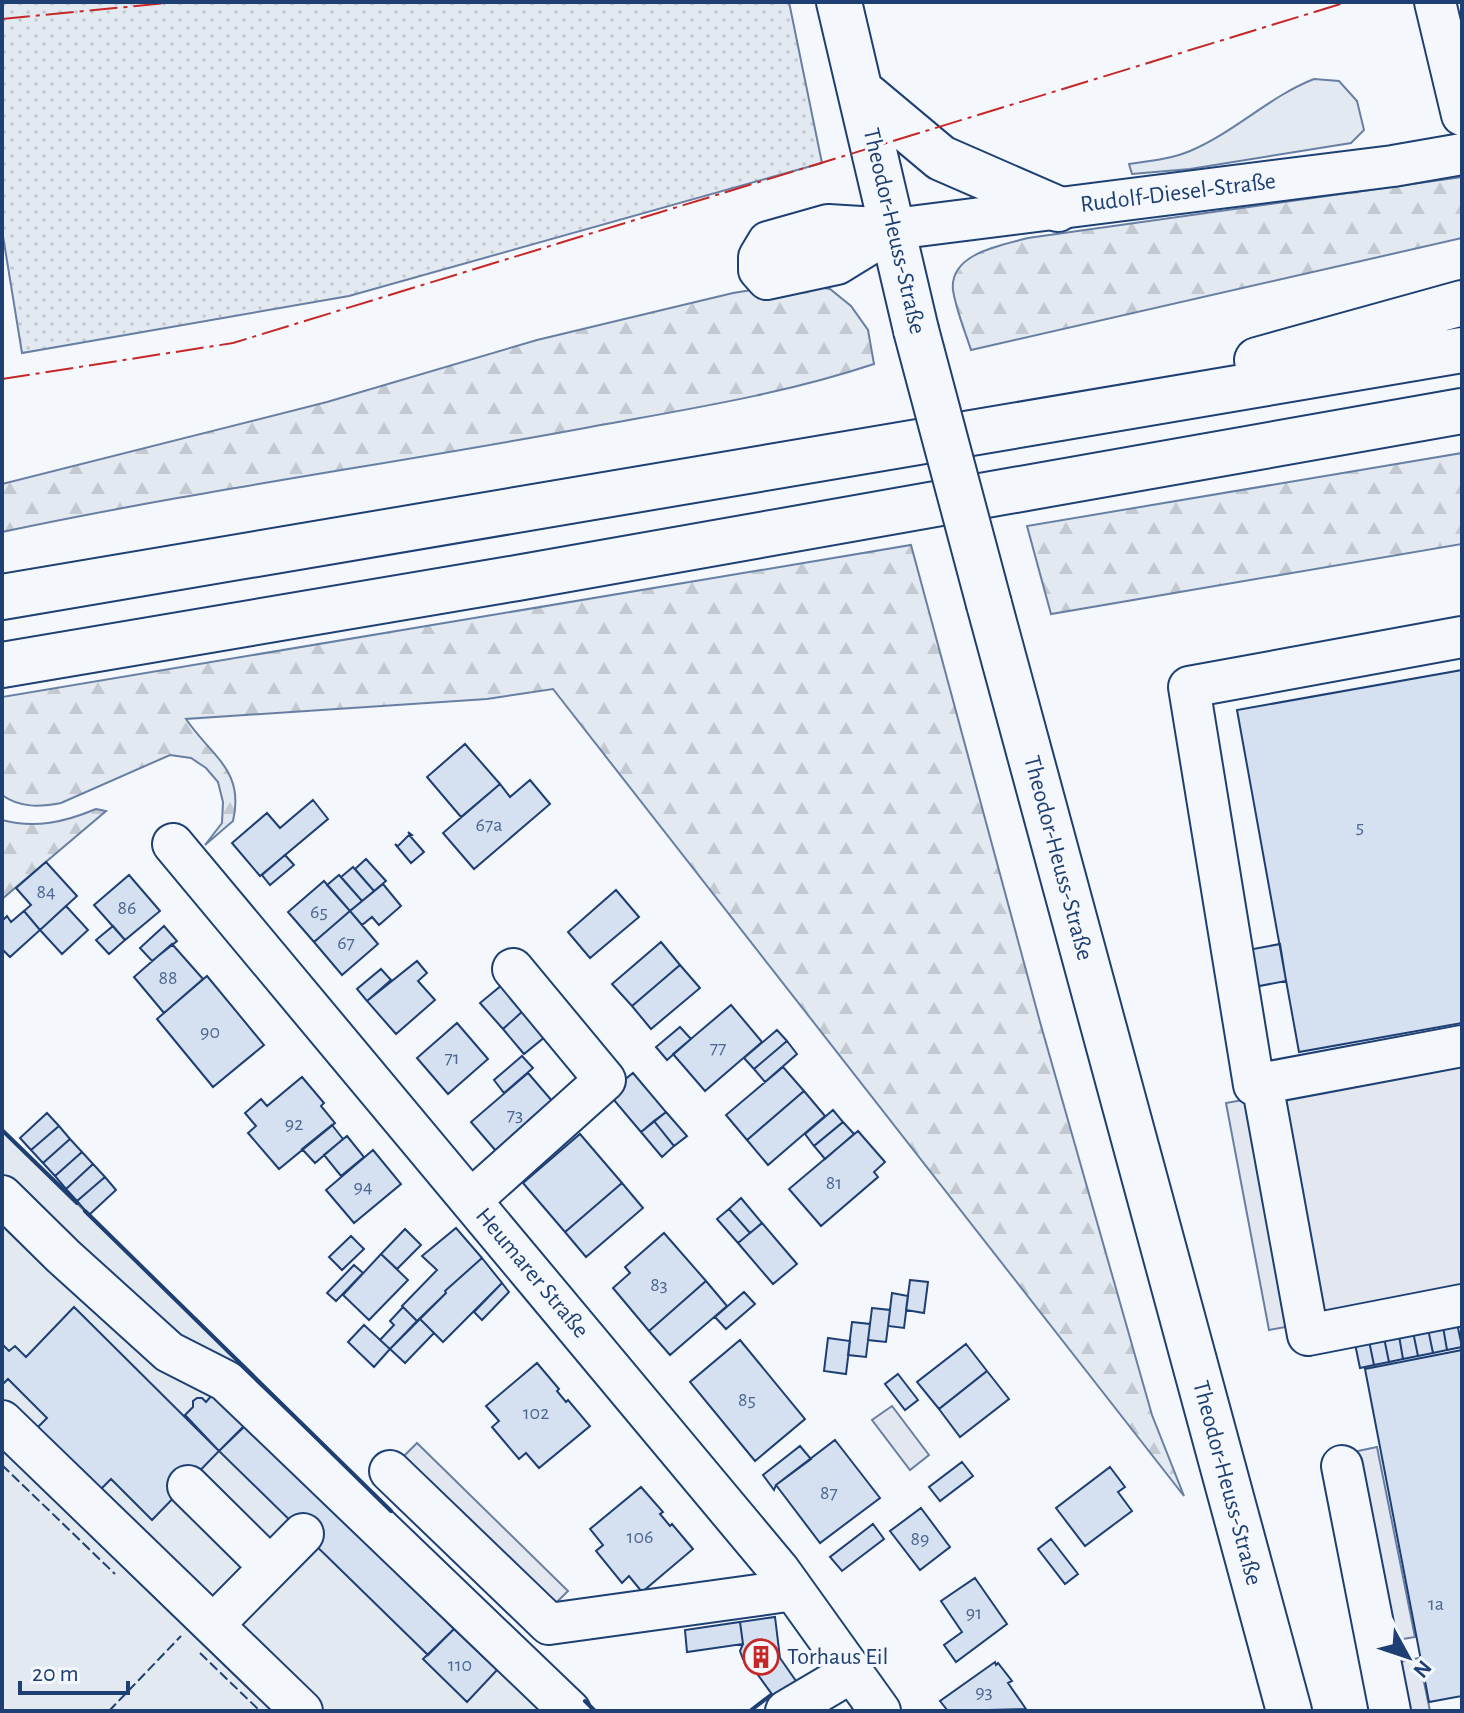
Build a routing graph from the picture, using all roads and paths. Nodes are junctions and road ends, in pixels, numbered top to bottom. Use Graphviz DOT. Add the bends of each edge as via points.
graph roads {
  1 [pos="839,2"];
  2 [pos="1435,2"];
  3 [pos="861,91"];
  4 [pos="1462,115"];
  5 [pos="1462,154"];
  6 [pos="1058,209"];
  7 [pos="894,229"];
  8 [pos="1462,303"];
  9 [pos="1462,350"];
  10 [pos="1462,411"];
  11 [pos="1027,423"];
  12 [pos="2,597"];
  13 [pos="1462,637"];
  14 [pos="2,665"];
  15 [pos="173,844"];
  16 [pos="513,969"];
  17 [pos="1462,1046"];
  18 [pos="1262,1083"];
  19 [pos="2,1196"];
  20 [pos="471,1200"];
  21 [pos="1462,1305"];
  22 [pos="2,1421"];
  23 [pos="1342,1466"];
  24 [pos="390,1471"];
  25 [pos="188,1486"];
  26 [pos="303,1534"];
  27 [pos="270,1567"];
  28 [pos="790,1585"];
  29 [pos="213,1625"];
  30 [pos="852,1672"];
  31 [pos="302,1711"];
  32 [pos="570,1711"];
  33 [pos="786,1711"];
  34 [pos="880,1711"];
  35 [pos="1289,1711"];
  36 [pos="1390,1711"];
  1 -- 3 [label="main road, Theodor-Heuss-Straße"];
  2 -- 4 [label="street"];
  3 -- 6 [label="main road" via="941,158"];
  3 -- 7 [label="main road, Theodor-Heuss-Straße"];
  5 -- 6 [label="street, Rudolf-Diesel-Straße"];
  6 -- 7 [label="street, Rudolf-Diesel-Straße"];
  7 -- 35 [label="main road, Theodor-Heuss-Straße, bridge" via="989,604"];
  8 -- 11 [label="main road"];
  9 -- 11 [label="main road"];
  10 -- 14 [label="main road"];
  11 -- 12 [label="main road"];
  13 -- 18 [label="street" via="1189,687 1254,1085"];
  15 -- 20 [label="street, Heumarer Straße"];
  16 -- 20 [label="street" via="605,1080"];
  17 -- 18 [label="street"];
  18 -- 21 [label="street" via="1308,1335"];
  19 -- 32 [label="street" via="169,1352 226,1381"];
  20 -- 28 [label="street, Heumarer Straße"];
  22 -- 29 [label="street"];
  23 -- 36 [label="street"];
  24 -- 28 [label="street" via="549,1624 780,1592"];
  25 -- 27 [label="street"];
  26 -- 27 [label="street"];
  27 -- 29 [label="street"];
  28 -- 30 [label="street, Heumarer Straße"];
  29 -- 31 [label="street"];
  30 -- 33 [label="street"];
  30 -- 34 [label="street, Heumarer Straße"];
}
